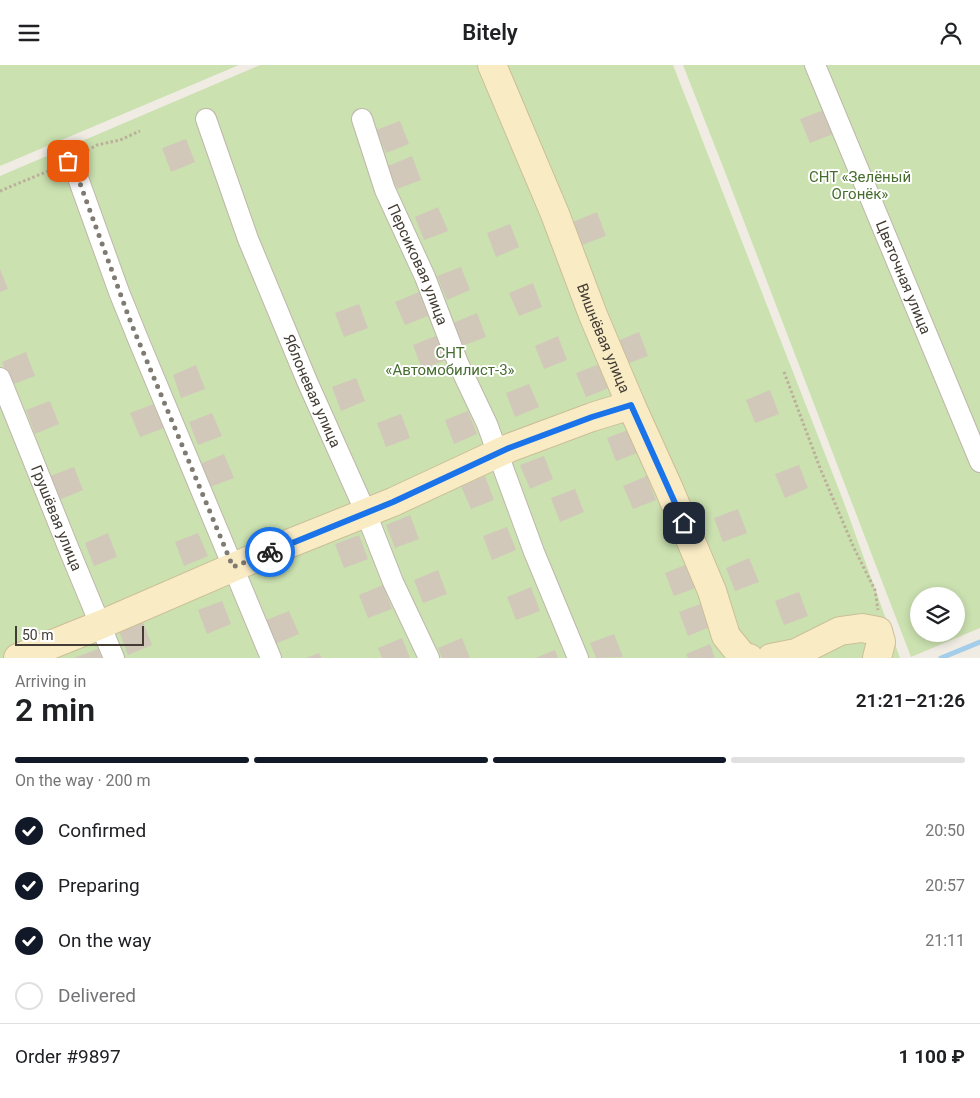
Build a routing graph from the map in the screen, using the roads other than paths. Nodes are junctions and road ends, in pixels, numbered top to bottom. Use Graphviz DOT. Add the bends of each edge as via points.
graph roads {
  1 [pos="492,65"];
  2 [pos="815,65"];
  3 [pos="206,119"];
  4 [pos="362,119"];
  5 [pos="68,161"];
  6 [pos="0,378"];
  7 [pos="631,405"];
  8 [pos="498,453"];
  9 [pos="980,461"];
  10 [pos="366,513"];
  11 [pos="233,567"];
  12 [pos="100,625"];
  13 [pos="18,658"];
  14 [pos="114,658"];
  15 [pos="271,658"];
  16 [pos="429,658"];
  17 [pos="578,658"];
  18 [pos="749,658"];
  19 [pos="771,658"];
  20 [pos="877,658"];
  1 -- 7 [label="street, Вишнёвая улица"];
  2 -- 9 [label="street, Цветочная улица"];
  3 -- 10 [label="street, Яблоневая улица" via="256,256"];
  4 -- 8 [label="street, Персиковая улица" via="385,190"];
  5 -- 11 [label="street" via="78,178 134,331"];
  6 -- 12 [label="street, Грушёвая улица"];
  7 -- 8 [label="street"];
  7 -- 18 [label="street, Вишнёвая улица" via="712,591 726,636 744,657"];
  8 -- 10 [label="street"];
  8 -- 17 [label="street, Персиковая улица"];
  10 -- 11 [label="street"];
  10 -- 16 [label="street, Яблоневая улица"];
  11 -- 12 [label="street"];
  11 -- 15 [label="street"];
  12 -- 13 [label="street"];
  12 -- 14 [label="street, Грушёвая улица"];
  19 -- 20 [label="street" via="796,653 840,631 862,628 878,631 881,642"];
}
